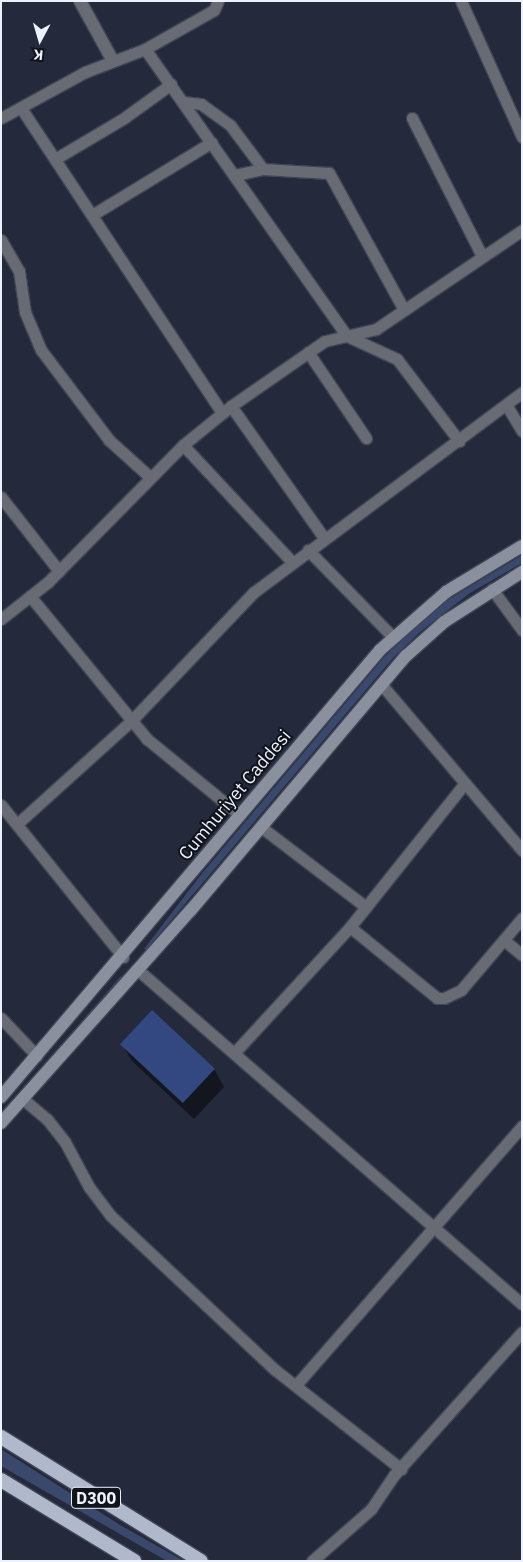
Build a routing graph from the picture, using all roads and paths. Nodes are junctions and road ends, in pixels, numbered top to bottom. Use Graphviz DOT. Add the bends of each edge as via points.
graph roads {
  1 [pos="80,1"];
  2 [pos="218,1"];
  3 [pos="461,1"];
  4 [pos="145,49"];
  5 [pos="113,61"];
  6 [pos="171,84"];
  7 [pos="183,102"];
  8 [pos="21,108"];
  9 [pos="1,118"];
  10 [pos="412,118"];
  11 [pos="522,137"];
  12 [pos="212,142"];
  13 [pos="55,159"];
  14 [pos="263,169"];
  15 [pos="235,175"];
  16 [pos="92,215"];
  17 [pos="522,230"];
  18 [pos="1,240"];
  19 [pos="482,256"];
  20 [pos="404,310"];
  21 [pos="347,336"];
  22 [pos="308,352"];
  23 [pos="522,392"];
  24 [pos="231,406"];
  25 [pos="507,406"];
  26 [pos="222,413"];
  27 [pos="522,430"];
  28 [pos="366,438"];
  29 [pos="459,441"];
  30 [pos="183,445"];
  31 [pos="150,477"];
  32 [pos="1,497"];
  33 [pos="324,538"];
  34 [pos="522,546"];
  35 [pos="308,550"];
  36 [pos="292,562"];
  37 [pos="59,571"];
  38 [pos="522,572"];
  39 [pos="492,589"];
  40 [pos="30,596"];
  41 [pos="1,619"];
  42 [pos="522,630"];
  43 [pos="393,637"];
  44 [pos="381,684"];
  45 [pos="131,720"];
  46 [pos="465,784"];
  47 [pos="1,805"];
  48 [pos="240,815"];
  49 [pos="16,824"];
  50 [pos="261,827"];
  51 [pos="522,850"];
  52 [pos="366,907"];
  53 [pos="522,918"];
  54 [pos="350,927"];
  55 [pos="504,940"];
  56 [pos="522,955"];
  57 [pos="122,957"];
  58 [pos="138,970"];
  59 [pos="1,1018"];
  60 [pos="235,1052"];
  61 [pos="37,1056"];
  62 [pos="1,1097"];
  63 [pos="23,1099"];
  64 [pos="1,1124"];
  65 [pos="522,1126"];
  66 [pos="432,1226"];
  67 [pos="522,1304"];
  68 [pos="522,1332"];
  69 [pos="296,1385"];
  70 [pos="1,1437"];
  71 [pos="401,1469"];
  72 [pos="1,1480"];
  73 [pos="134,1561"];
  74 [pos="201,1561"];
  75 [pos="312,1561"];
  1 -- 5 [label="street"];
  2 -- 4 [label="street" via="214,10"];
  3 -- 11 [label="street"];
  4 -- 5 [label="street"];
  4 -- 6 [label="street"];
  5 -- 8 [label="street"];
  6 -- 7 [label="street"];
  6 -- 13 [label="street" via="124,118"];
  7 -- 12 [label="street"];
  7 -- 14 [label="street" via="201,104 230,125"];
  8 -- 9 [label="street"];
  8 -- 13 [label="street"];
  10 -- 19 [label="street"];
  12 -- 15 [label="street"];
  12 -- 16 [label="street"];
  13 -- 16 [label="street"];
  14 -- 15 [label="street"];
  14 -- 20 [label="street" via="329,173"];
  15 -- 21 [label="street"];
  16 -- 26 [label="street"];
  17 -- 19 [label="street"];
  18 -- 31 [label="street" via="19,271 25,312 41,350 109,440"];
  19 -- 20 [label="street"];
  20 -- 21 [label="street" via="376,329"];
  21 -- 22 [label="street" via="325,341"];
  21 -- 29 [label="street" via="397,359"];
  22 -- 24 [label="street"];
  22 -- 28 [label="street"];
  23 -- 25 [label="street"];
  24 -- 26 [label="street"];
  24 -- 33 [label="street"];
  25 -- 27 [label="street"];
  25 -- 29 [label="street"];
  26 -- 30 [label="street"];
  29 -- 33 [label="street"];
  30 -- 31 [label="street"];
  30 -- 36 [label="street"];
  31 -- 37 [label="street"];
  32 -- 37 [label="street"];
  33 -- 35 [label="street"];
  34 -- 43 [label="main road, Cumhuriyet Caddesi" via="446,592"];
  35 -- 36 [label="street"];
  35 -- 43 [label="street"];
  36 -- 45 [label="street" via="254,592"];
  37 -- 40 [label="street"];
  38 -- 39 [label="main road"];
  39 -- 42 [label="street"];
  39 -- 44 [label="main road" via="426,637"];
  40 -- 41 [label="street"];
  40 -- 45 [label="street"];
  43 -- 48 [label="main road, Cumhuriyet Caddesi"];
  44 -- 46 [label="street"];
  44 -- 50 [label="main road"];
  45 -- 48 [label="street" via="147,738"];
  45 -- 49 [label="street"];
  46 -- 51 [label="street"];
  46 -- 52 [label="street"];
  47 -- 49 [label="street"];
  48 -- 57 [label="main road, Cumhuriyet Caddesi"];
  49 -- 57 [label="street"];
  50 -- 52 [label="street"];
  50 -- 58 [label="main road"];
  52 -- 54 [label="street"];
  53 -- 55 [label="street"];
  54 -- 55 [label="street" via="436,998 461,990"];
  54 -- 60 [label="street"];
  55 -- 56 [label="street"];
  57 -- 58 [label="main road"];
  57 -- 61 [label="main road, Cumhuriyet Caddesi"];
  58 -- 60 [label="street"];
  58 -- 63 [label="main road"];
  59 -- 61 [label="street"];
  60 -- 66 [label="street"];
  61 -- 62 [label="main road, Cumhuriyet Caddesi"];
  63 -- 64 [label="main road"];
  63 -- 69 [label="street" via="47,1118 66,1142 88,1187 111,1216 274,1369"];
  65 -- 66 [label="street"];
  66 -- 67 [label="street"];
  66 -- 69 [label="street"];
  68 -- 71 [label="street"];
  69 -- 71 [label="street"];
  70 -- 74 [label="highway, D300"];
  71 -- 75 [label="street" via="371,1509"];
  72 -- 73 [label="highway, D300"];
}
